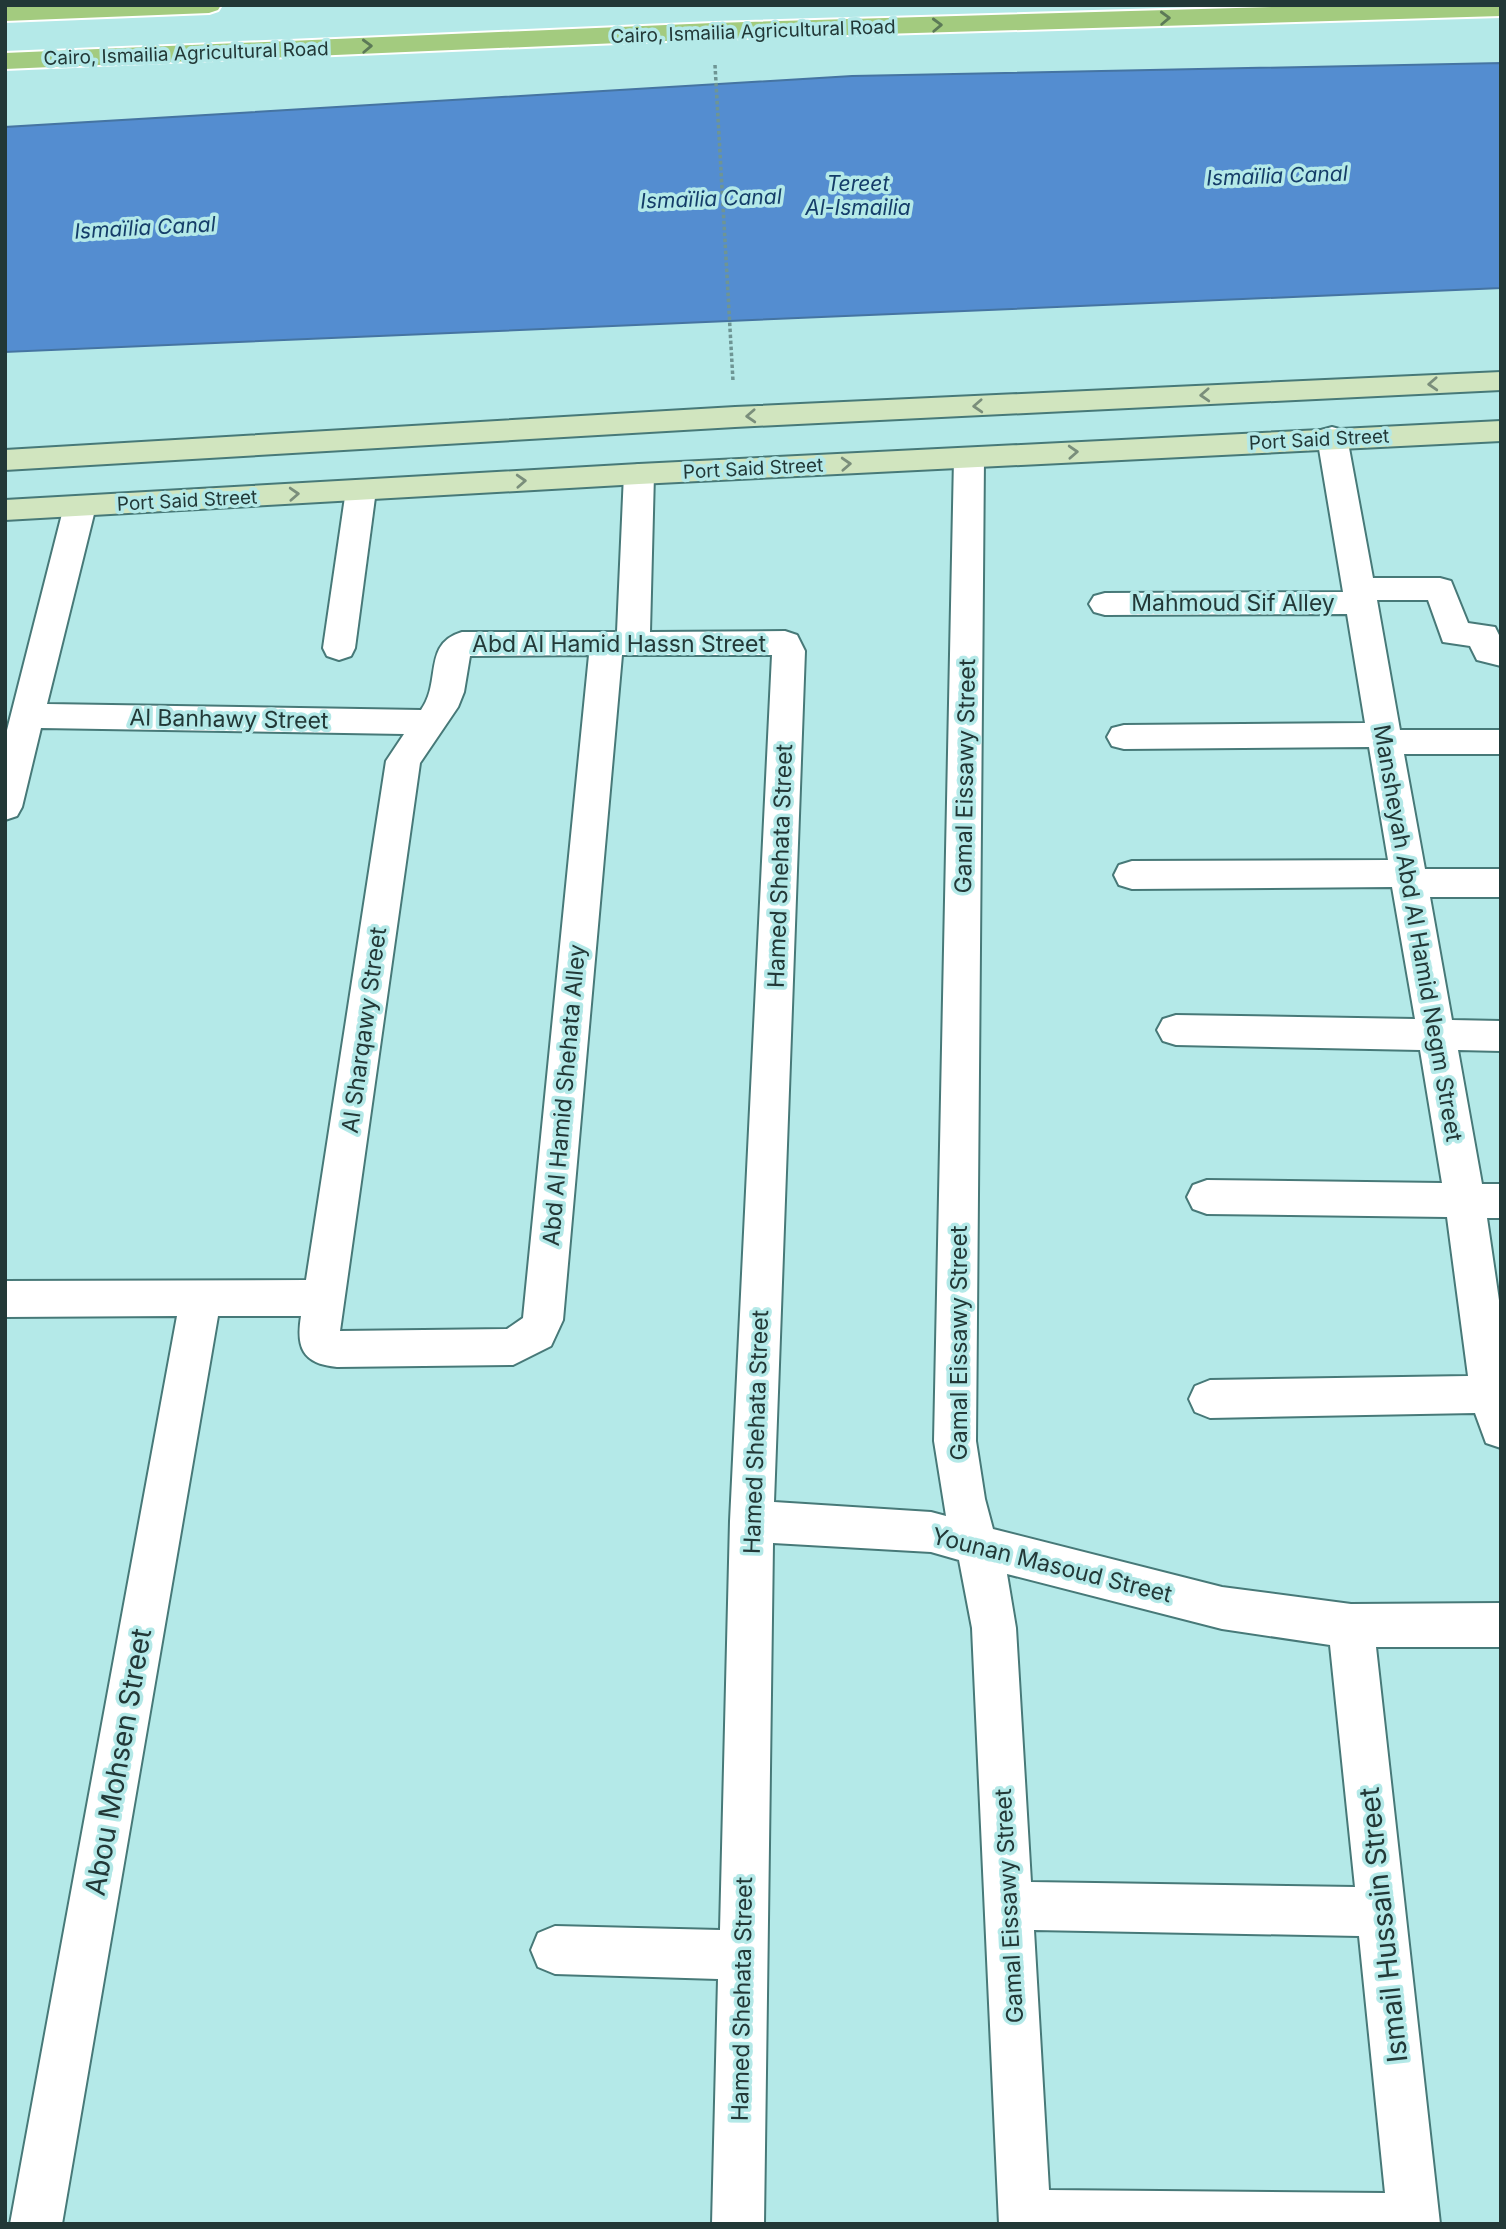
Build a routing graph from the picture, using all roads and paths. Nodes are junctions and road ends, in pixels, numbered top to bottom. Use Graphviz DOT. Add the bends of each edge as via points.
graph roads {
  1 [pos="209,5"];
  2 [pos="1501,8"];
  3 [pos="5,13"];
  4 [pos="5,61"];
  5 [pos="715,61"];
  6 [pos="732,338"];
  7 [pos="1501,381"];
  8 [pos="1501,431"];
  9 [pos="1332,437"];
  10 [pos="969,458"];
  11 [pos="5,460"];
  12 [pos="639,474"];
  13 [pos="361,490"];
  14 [pos="80,506"];
  15 [pos="5,510"];
  16 [pos="1360,596"];
  17 [pos="1105,604"];
  18 [pos="620,643"];
  19 [pos="785,643"];
  20 [pos="340,648"];
  21 [pos="1501,654"];
  22 [pos="29,716"];
  23 [pos="430,722"];
  24 [pos="1124,737"];
  25 [pos="1384,738"];
  26 [pos="1501,742"];
  27 [pos="403,761"];
  28 [pos="5,807"];
  29 [pos="1132,875"];
  30 [pos="1408,878"];
  31 [pos="1501,883"];
  32 [pos="1175,1030"];
  33 [pos="1436,1036"];
  34 [pos="1501,1036"];
  35 [pos="1207,1196"];
  36 [pos="1483,1201"];
  37 [pos="325,1298"];
  38 [pos="5,1299"];
  39 [pos="200,1301"];
  40 [pos="327,1348"];
  41 [pos="1210,1399"];
  42 [pos="1498,1405"];
  43 [pos="752,1521"];
  44 [pos="978,1546"];
  45 [pos="1501,1625"];
  46 [pos="1351,1626"];
  47 [pos="1009,1906"];
  48 [pos="1381,1912"];
  49 [pos="555,1950"];
  50 [pos="743,1955"];
  51 [pos="1025,2220"];
  52 [pos="1414,2222"];
  53 [pos="36,2224"];
  54 [pos="738,2224"];
  1 -- 3 [label="main road"];
  4 -- 2 [label="main road, Cairo, Ismailia Agricultural Road, one-way" via="713,31"];
  5 -- 6 [label="path"];
  7 -- 11 [label="main road, one-way" via="735,417"];
  8 -- 9 [label="main road, Port Said Street"];
  10 -- 9 [label="main road, Port Said Street, one-way"];
  9 -- 16 [label="street, Mansheyah Abd Al Hamid Negm Street"];
  12 -- 10 [label="main road, Port Said Street, one-way"];
  10 -- 44 [label="street, Gamal Eissawy Street" via="955,1441 963,1499"];
  13 -- 12 [label="main road, Port Said Street, one-way"];
  12 -- 18 [label="street, Abd Al Hamid Shehata Alley"];
  14 -- 13 [label="main road, Port Said Street, one-way"];
  13 -- 20 [label="street"];
  14 -- 15 [label="main road, Port Said Street"];
  14 -- 22 [label="street"];
  16 -- 17 [label="street, Mahmoud Sif Alley"];
  16 -- 21 [label="street, Mahmoud Sif Alley" via="1440,589 1455,634 1483,635 1489,652"];
  16 -- 25 [label="street, Mansheyah Abd Al Hamid Negm Street"];
  18 -- 19 [label="street, Abd Al Hamid Hassn Street"];
  18 -- 23 [label="street, Abd Al Hamid Hassn Street" via="459,645 447,692"];
  18 -- 40 [label="street, Abd Al Hamid Shehata Alley" via="543,1320 536,1333 513,1347"];
  19 -- 43 [label="street, Hamed Shehata Street" via="789,651"];
  22 -- 23 [label="street, Al Banhawy Street"];
  22 -- 28 [label="street"];
  23 -- 27 [label="street, Abd Al Hamid Hassn Street"];
  24 -- 25 [label="street"];
  25 -- 26 [label="street"];
  25 -- 30 [label="street, Mansheyah Abd Al Hamid Negm Street"];
  27 -- 37 [label="street, Al Sharqawy Street"];
  29 -- 30 [label="street"];
  30 -- 31 [label="street"];
  30 -- 33 [label="street, Mansheyah Abd Al Hamid Negm Street"];
  32 -- 33 [label="street"];
  33 -- 34 [label="street"];
  33 -- 36 [label="street, Mansheyah Abd Al Hamid Negm Street"];
  35 -- 36 [label="street"];
  36 -- 42 [label="street, Mansheyah Abd Al Hamid Negm Street"];
  37 -- 39 [label="street"];
  37 -- 40 [label="street, Al Sharqawy Street" via="318,1338"];
  38 -- 39 [label="street"];
  39 -- 53 [label="street, Abou Mohsen Street"];
  41 -- 42 [label="street"];
  43 -- 44 [label="street, Younan Masoud Street" via="930,1532"];
  43 -- 50 [label="street, Hamed Shehata Street"];
  44 -- 46 [label="street, Younan Masoud Street" via="1222,1608"];
  44 -- 47 [label="street, Gamal Eissawy Street" via="994,1628"];
  45 -- 46 [label="street, Younan Masoud Street"];
  46 -- 48 [label="street, Ismail Hussain Street"];
  47 -- 48 [label="street"];
  47 -- 51 [label="street, Gamal Eissawy Street"];
  48 -- 52 [label="street, Ismail Hussain Street"];
  49 -- 50 [label="street"];
  50 -- 54 [label="street, Hamed Shehata Street"];
  51 -- 52 [label="street"];
}
